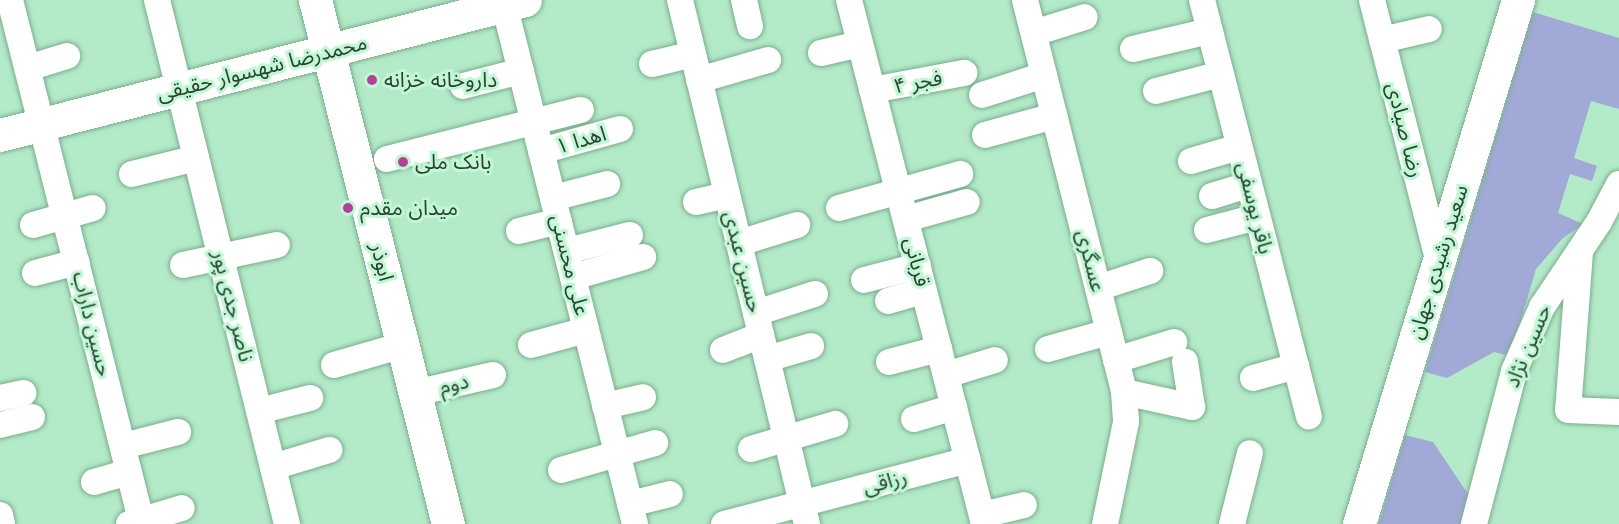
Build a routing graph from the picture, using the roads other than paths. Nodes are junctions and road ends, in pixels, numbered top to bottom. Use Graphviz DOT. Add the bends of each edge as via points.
graph roads {
  1 [pos="10,0"];
  2 [pos="157,0"];
  3 [pos="315,0"];
  4 [pos="680,0"];
  5 [pos="744,0"];
  6 [pos="849,0"];
  7 [pos="1202,0"];
  8 [pos="1372,0"];
  9 [pos="1518,0"];
  10 [pos="1030,1"];
  11 [pos="511,2"];
  12 [pos="1085,17"];
  13 [pos="750,26"];
  14 [pos="1429,29"];
  15 [pos="1210,31"];
  16 [pos="1034,33"];
  17 [pos="1382,40"];
  18 [pos="860,45"];
  19 [pos="1133,49"];
  20 [pos="328,51"];
  21 [pos="820,53"];
  22 [pos="693,54"];
  23 [pos="68,56"];
  24 [pos="768,60"];
  25 [pos="652,64"];
  26 [pos="28,68"];
  27 [pos="521,71"];
  28 [pos="964,73"];
  29 [pos="1221,74"];
  30 [pos="1044,75"];
  31 [pos="699,80"];
  32 [pos="463,86"];
  33 [pos="179,89"];
  34 [pos="872,90"];
  35 [pos="1156,91"];
  36 [pos="982,95"];
  37 [pos="581,110"];
  38 [pos="1054,116"];
  39 [pos="534,122"];
  40 [pos="42,124"];
  41 [pos="620,129"];
  42 [pos="0,135"];
  43 [pos="985,135"];
  44 [pos="1239,147"];
  45 [pos="541,151"];
  46 [pos="196,158"];
  47 [pos="387,159"];
  48 [pos="1191,161"];
  49 [pos="132,174"];
  50 [pos="960,174"];
  51 [pos="607,184"];
  52 [pos="1619,184"];
  53 [pos="1249,185"];
  54 [pos="898,190"];
  55 [pos="727,195"];
  56 [pos="1212,196"];
  57 [pos="696,202"];
  58 [pos="967,202"];
  59 [pos="93,208"];
  60 [pos="839,208"];
  61 [pos="556,210"];
  62 [pos="1257,217"];
  63 [pos="66,218"];
  64 [pos="906,219"];
  65 [pos="33,225"];
  66 [pos="797,225"];
  67 [pos="1207,230"];
  68 [pos="519,231"];
  69 [pos="630,235"];
  70 [pos="739,243"];
  71 [pos="277,245"];
  72 [pos="1581,249"];
  73 [pos="567,251"];
  74 [pos="220,257"];
  75 [pos="643,258"];
  76 [pos="1438,259"];
  77 [pos="77,262"];
  78 [pos="183,265"];
  79 [pos="918,266"];
  80 [pos="1150,271"];
  81 [pos="35,273"];
  82 [pos="573,277"];
  83 [pos="864,280"];
  84 [pos="1098,288"];
  85 [pos="924,291"];
  86 [pos="815,294"];
  87 [pos="888,301"];
  88 [pos="586,330"];
  89 [pos="1109,332"];
  90 [pos="761,336"];
  91 [pos="403,345"];
  92 [pos="531,345"];
  93 [pos="811,346"];
  94 [pos="939,349"];
  95 [pos="1048,349"];
  96 [pos="723,350"];
  97 [pos="995,360"];
  98 [pos="1116,360"];
  99 [pos="889,362"];
  100 [pos="333,365"];
  101 [pos="1296,366"];
  102 [pos="493,375"];
  103 [pos="946,375"];
  104 [pos="1253,378"];
  105 [pos="1124,392"];
  106 [pos="415,393"];
  107 [pos="643,397"];
  108 [pos="310,398"];
  109 [pos="605,406"];
  110 [pos="954,407"];
  111 [pos="259,411"];
  112 [pos="1619,412"];
  113 [pos="1309,416"];
  114 [pos="32,417"];
  115 [pos="914,419"];
  116 [pos="835,424"];
  117 [pos="0,425"];
  118 [pos="178,432"];
  119 [pos="786,440"];
  120 [pos="655,443"];
  121 [pos="123,446"];
  122 [pos="751,449"];
  123 [pos="329,450"];
  124 [pos="617,453"];
  125 [pos="1250,453"];
  126 [pos="968,460"];
  127 [pos="273,467"];
  128 [pos="561,470"];
  129 [pos="129,472"];
  130 [pos="94,482"];
  131 [pos="670,494"];
  132 [pos="1024,505"];
  133 [pos="182,508"];
  134 [pos="632,514"];
  135 [pos="804,514"];
  136 [pos="0,515"];
  137 [pos="983,519"];
  138 [pos="137,523"];
  139 [pos="2,524"];
  140 [pos="287,524"];
  141 [pos="448,524"];
  142 [pos="724,524"];
  143 [pos="1106,524"];
  144 [pos="1232,524"];
  145 [pos="1359,524"];
  146 [pos="1474,524"];
  1 -- 26 [label="street, حسین داراب"];
  2 -- 33 [label="street, ناصر جدی پور"];
  3 -- 20 [label="street, ابوذر"];
  4 -- 22 [label="street, حسین عبدی"];
  5 -- 13 [label="street"];
  6 -- 18 [label="street, قربانی"];
  7 -- 15 [label="street, باقر یوسفی"];
  8 -- 17 [label="street, رضا صیادی"];
  9 -- 76 [label="street, سعید رشیدی جهان"];
  10 -- 16 [label="street, عسگری"];
  11 -- 20 [label="street, محمدرضا شهسوار حقیقی"];
  11 -- 27 [label="street, علی محسنی"];
  12 -- 16 [label="street"];
  14 -- 17 [label="street"];
  15 -- 19 [label="street"];
  15 -- 29 [label="street, باقر یوسفی"];
  16 -- 30 [label="street, عسگری"];
  17 -- 76 [label="street, رضا صیادی"];
  18 -- 21 [label="street"];
  18 -- 34 [label="street, قربانی"];
  20 -- 33 [label="street, محمدرضا شهسوار حقیقی"];
  20 -- 91 [label="street, ابوذر"];
  22 -- 25 [label="street"];
  22 -- 31 [label="street, حسین عبدی"];
  23 -- 26 [label="street"];
  24 -- 31 [label="street"];
  26 -- 40 [label="street, حسین داراب"];
  27 -- 32 [label="street"];
  27 -- 39 [label="street, علی محسنی"];
  28 -- 34 [label="street, فجر ۴"];
  29 -- 35 [label="street"];
  29 -- 44 [label="street, باقر یوسفی"];
  30 -- 36 [label="street"];
  30 -- 38 [label="street, عسگری"];
  31 -- 55 [label="street, حسین عبدی"];
  33 -- 40 [label="street, محمدرضا شهسوار حقیقی"];
  33 -- 46 [label="street, ناصر جدی پور"];
  34 -- 54 [label="street, قربانی"];
  37 -- 39 [label="street"];
  38 -- 43 [label="street"];
  38 -- 84 [label="street, عسگری"];
  39 -- 45 [label="street, علی محسنی"];
  39 -- 47 [label="street"];
  40 -- 42 [label="street, محمدرضا شهسوار حقیقی"];
  40 -- 63 [label="street, حسین داراب"];
  41 -- 45 [label="street, اهدا ۱"];
  44 -- 48 [label="street"];
  44 -- 53 [label="street, باقر یوسفی"];
  45 -- 61 [label="street, علی محسنی"];
  46 -- 49 [label="street"];
  46 -- 74 [label="street, ناصر جدی پور"];
  50 -- 54 [label="street"];
  51 -- 61 [label="street"];
  52 -- 72 [label="street, حسین نژاد"];
  53 -- 56 [label="street"];
  53 -- 62 [label="street, باقر یوسفی"];
  54 -- 60 [label="street"];
  54 -- 64 [label="street, قربانی"];
  55 -- 57 [label="street"];
  55 -- 70 [label="street, حسین عبدی"];
  58 -- 64 [label="street"];
  59 -- 63 [label="street"];
  61 -- 68 [label="street"];
  61 -- 73 [label="street, علی محسنی"];
  62 -- 67 [label="street"];
  62 -- 101 [label="street, باقر یوسفی"];
  63 -- 65 [label="street"];
  63 -- 77 [label="street, حسین داراب"];
  64 -- 79 [label="street, قربانی"];
  66 -- 70 [label="street"];
  69 -- 73 [label="street"];
  70 -- 90 [label="street, حسین عبدی"];
  71 -- 74 [label="street"];
  72 -- 112 [label="street" via="1568,410"];
  72 -- 146 [label="street, حسین نژاد" via="1542,307 1514,371"];
  73 -- 82 [label="street, علی محسنی"];
  74 -- 78 [label="street"];
  74 -- 111 [label="street, ناصر جدی پور"];
  75 -- 82 [label="street"];
  76 -- 145 [label="street, سعید رشیدی جهان"];
  77 -- 81 [label="street"];
  77 -- 121 [label="street, حسین داراب"];
  79 -- 83 [label="street"];
  79 -- 85 [label="street, قربانی"];
  80 -- 84 [label="street"];
  82 -- 88 [label="street, علی محسنی"];
  84 -- 89 [label="street, عسگری"];
  85 -- 87 [label="street"];
  85 -- 94 [label="street, قربانی"];
  86 -- 90 [label="street"];
  88 -- 92 [label="street"];
  88 -- 109 [label="street, علی محسنی"];
  89 -- 95 [label="street"];
  89 -- 98 [label="street, عسگری"];
  90 -- 93 [label="street"];
  90 -- 96 [label="street"];
  90 -- 119 [label="street, حسین عبدی"];
  91 -- 100 [label="street"];
  91 -- 106 [label="street, ابوذر"];
  94 -- 99 [label="street"];
  94 -- 103 [label="street, قربانی"];
  97 -- 103 [label="street"];
  98 -- 105 [label="street, عسگری"];
  98 -- 105 [label="street" via="1179,352 1192,407"];
  101 -- 104 [label="street"];
  101 -- 113 [label="street, باقر یوسفی"];
  102 -- 106 [label="street, دوم"];
  103 -- 110 [label="street, قربانی"];
  105 -- 143 [label="street, عسگری" via="1126,422"];
  106 -- 141 [label="street, ابوذر"];
  107 -- 109 [label="street"];
  108 -- 111 [label="street"];
  109 -- 124 [label="street, علی محسنی"];
  110 -- 115 [label="street"];
  110 -- 126 [label="street, قربانی"];
  111 -- 127 [label="street, ناصر جدی پور"];
  114 -- 117 [label="street"];
  116 -- 119 [label="street"];
  118 -- 121 [label="street"];
  119 -- 122 [label="street"];
  119 -- 135 [label="street, حسین عبدی"];
  120 -- 124 [label="street"];
  121 -- 129 [label="street, حسین داراب"];
  123 -- 127 [label="street"];
  124 -- 128 [label="street"];
  124 -- 134 [label="street, علی محسنی"];
  125 -- 144 [label="street"];
  126 -- 135 [label="street, رزاقی"];
  126 -- 137 [label="street, قربانی"];
  127 -- 140 [label="street, ناصر جدی پور"];
  129 -- 130 [label="street"];
  129 -- 138 [label="street, حسین داراب"];
  131 -- 134 [label="street"];
  132 -- 137 [label="street"];
  133 -- 138 [label="street"];
  135 -- 142 [label="street, رزاقی"];
  136 -- 139 [label="street"];
}
